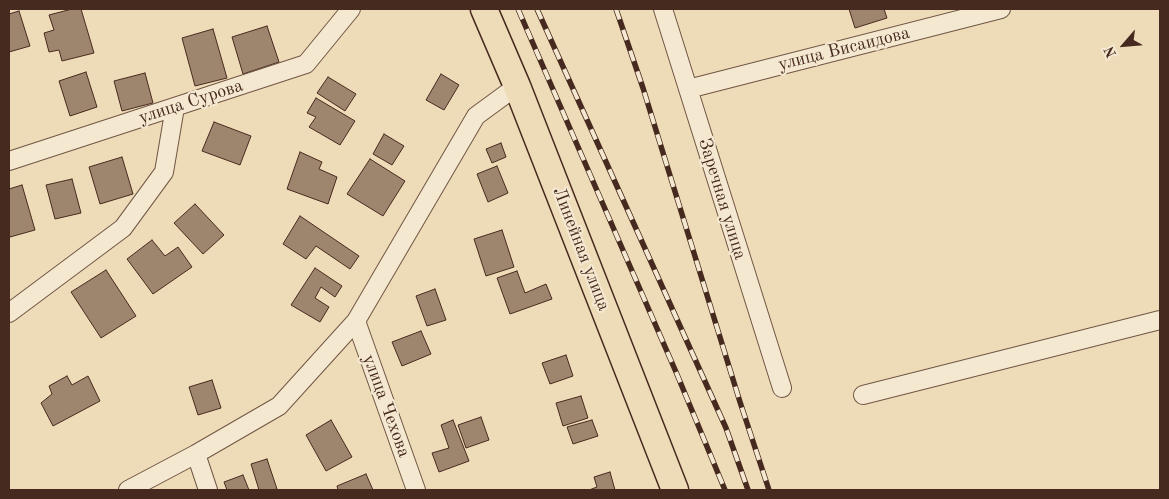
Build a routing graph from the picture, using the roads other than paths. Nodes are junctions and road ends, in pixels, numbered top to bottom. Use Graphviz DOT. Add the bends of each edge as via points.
graph roads {
  1 [pos="351,9"];
  2 [pos="484,9"];
  3 [pos="663,9"];
  4 [pos="1001,9"];
  5 [pos="517,86"];
  6 [pos="688,89"];
  7 [pos="174,107"];
  8 [pos="9,161"];
  9 [pos="9,313"];
  10 [pos="1160,320"];
  11 [pos="356,321"];
  12 [pos="782,388"];
  13 [pos="863,395"];
  14 [pos="196,454"];
  15 [pos="128,490"];
  16 [pos="208,490"];
  17 [pos="416,490"];
  18 [pos="675,490"];
  1 -- 7 [label="street, улица Сурова" via="306,64"];
  2 -- 5 [label="main road, Линейная улица"];
  3 -- 6 [label="street, Заречная улица"];
  4 -- 6 [label="street, улица Висаидова"];
  5 -- 11 [label="street" via="476,116"];
  5 -- 18 [label="main road, Линейная улица"];
  6 -- 12 [label="street, Заречная улица"];
  7 -- 8 [label="street, улица Сурова"];
  7 -- 9 [label="street" via="164,172 123,228"];
  10 -- 13 [label="street"];
  11 -- 14 [label="street" via="279,406"];
  11 -- 17 [label="street, улица Чехова"];
  14 -- 15 [label="street"];
  14 -- 16 [label="street"];
}
